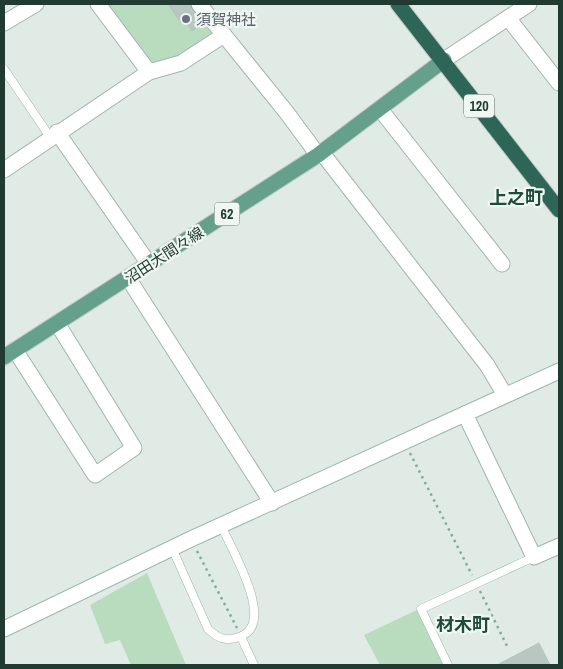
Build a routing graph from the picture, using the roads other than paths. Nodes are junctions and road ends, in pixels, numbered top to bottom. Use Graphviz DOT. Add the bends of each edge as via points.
graph roads {
  1 [pos="36,4"];
  2 [pos="98,4"];
  3 [pos="199,4"];
  4 [pos="398,4"];
  5 [pos="529,4"];
  6 [pos="508,18"];
  7 [pos="4,23"];
  8 [pos="224,35"];
  9 [pos="444,60"];
  10 [pos="4,69"];
  11 [pos="149,72"];
  12 [pos="559,83"];
  13 [pos="380,109"];
  14 [pos="54,135"];
  15 [pos="320,154"];
  16 [pos="4,170"];
  17 [pos="558,205"];
  18 [pos="149,264"];
  19 [pos="502,264"];
  20 [pos="128,278"];
  21 [pos="57,324"];
  22 [pos="10,353"];
  23 [pos="559,371"];
  24 [pos="505,395"];
  25 [pos="465,414"];
  26 [pos="272,502"];
  27 [pos="221,525"];
  28 [pos="559,546"];
  29 [pos="172,548"];
  30 [pos="534,557"];
  31 [pos="4,629"];
  32 [pos="241,637"];
  33 [pos="254,665"];
  34 [pos="448,665"];
  1 -- 7 [label="street"];
  2 -- 11 [label="street"];
  3 -- 8 [label="street"];
  4 -- 9 [label="highway, 120"];
  5 -- 6 [label="street"];
  6 -- 9 [label="street"];
  6 -- 12 [label="street"];
  8 -- 11 [label="street" via="181,63"];
  8 -- 15 [label="street"];
  9 -- 13 [label="main road, 沼田大間々線 / 62"];
  9 -- 17 [label="highway, 120"];
  10 -- 14 [label="lane"];
  11 -- 14 [label="street"];
  13 -- 15 [label="main road, 沼田大間々線 / 62"];
  13 -- 19 [label="street"];
  14 -- 16 [label="street"];
  14 -- 18 [label="street"];
  15 -- 18 [label="main road, 沼田大間々線 / 62"];
  15 -- 24 [label="street" via="487,364"];
  18 -- 20 [label="main road, 沼田大間々線 / 62"];
  20 -- 21 [label="main road, 沼田大間々線 / 62"];
  20 -- 26 [label="street"];
  21 -- 22 [label="main road, 沼田大間々線 / 62"];
  21 -- 22 [label="street" via="134,448 95,475"];
  23 -- 24 [label="street"];
  24 -- 25 [label="street"];
  25 -- 26 [label="street"];
  25 -- 30 [label="street"];
  26 -- 27 [label="street"];
  27 -- 29 [label="street"];
  27 -- 32 [label="lane" via="254,599 254,625"];
  28 -- 30 [label="street"];
  29 -- 31 [label="street"];
  29 -- 32 [label="lane" via="208,629 217,637 228,640"];
  30 -- 34 [label="lane" via="421,609"];
  32 -- 33 [label="lane"];
}
